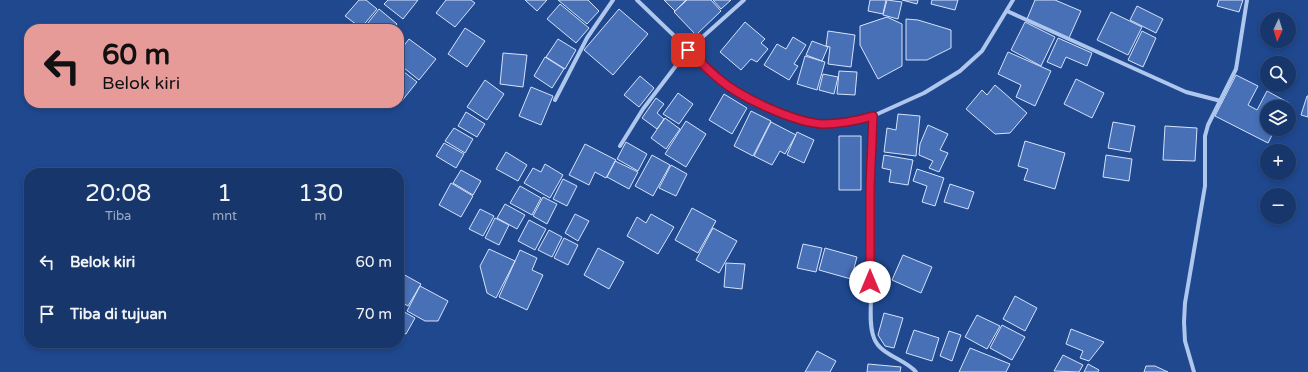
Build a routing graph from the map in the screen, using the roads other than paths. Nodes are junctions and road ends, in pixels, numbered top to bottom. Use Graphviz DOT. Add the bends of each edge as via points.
graph roads {
  1 [pos="613,0"];
  2 [pos="637,0"];
  3 [pos="744,0"];
  4 [pos="1014,0"];
  5 [pos="1247,0"];
  6 [pos="1007,11"];
  7 [pos="688,50"];
  8 [pos="555,100"];
  9 [pos="1221,101"];
  10 [pos="873,116"];
  11 [pos="620,146"];
  12 [pos="916,372"];
  13 [pos="1194,372"];
  1 -- 8 [label="street" via="587,38"];
  2 -- 7 [label="street"];
  3 -- 7 [label="street"];
  4 -- 6 [label="street"];
  5 -- 9 [label="street" via="1236,69"];
  6 -- 9 [label="street" via="1186,92"];
  6 -- 10 [label="street" via="982,51 960,71 924,93"];
  7 -- 10 [label="street" via="720,80 747,98 798,119 820,124 841,124"];
  7 -- 11 [label="street" via="643,109"];
  9 -- 13 [label="street" via="1205,136 1205,186 1185,303 1185,340"];
  10 -- 12 [label="street" via="870,282 873,338 878,346"];
}
